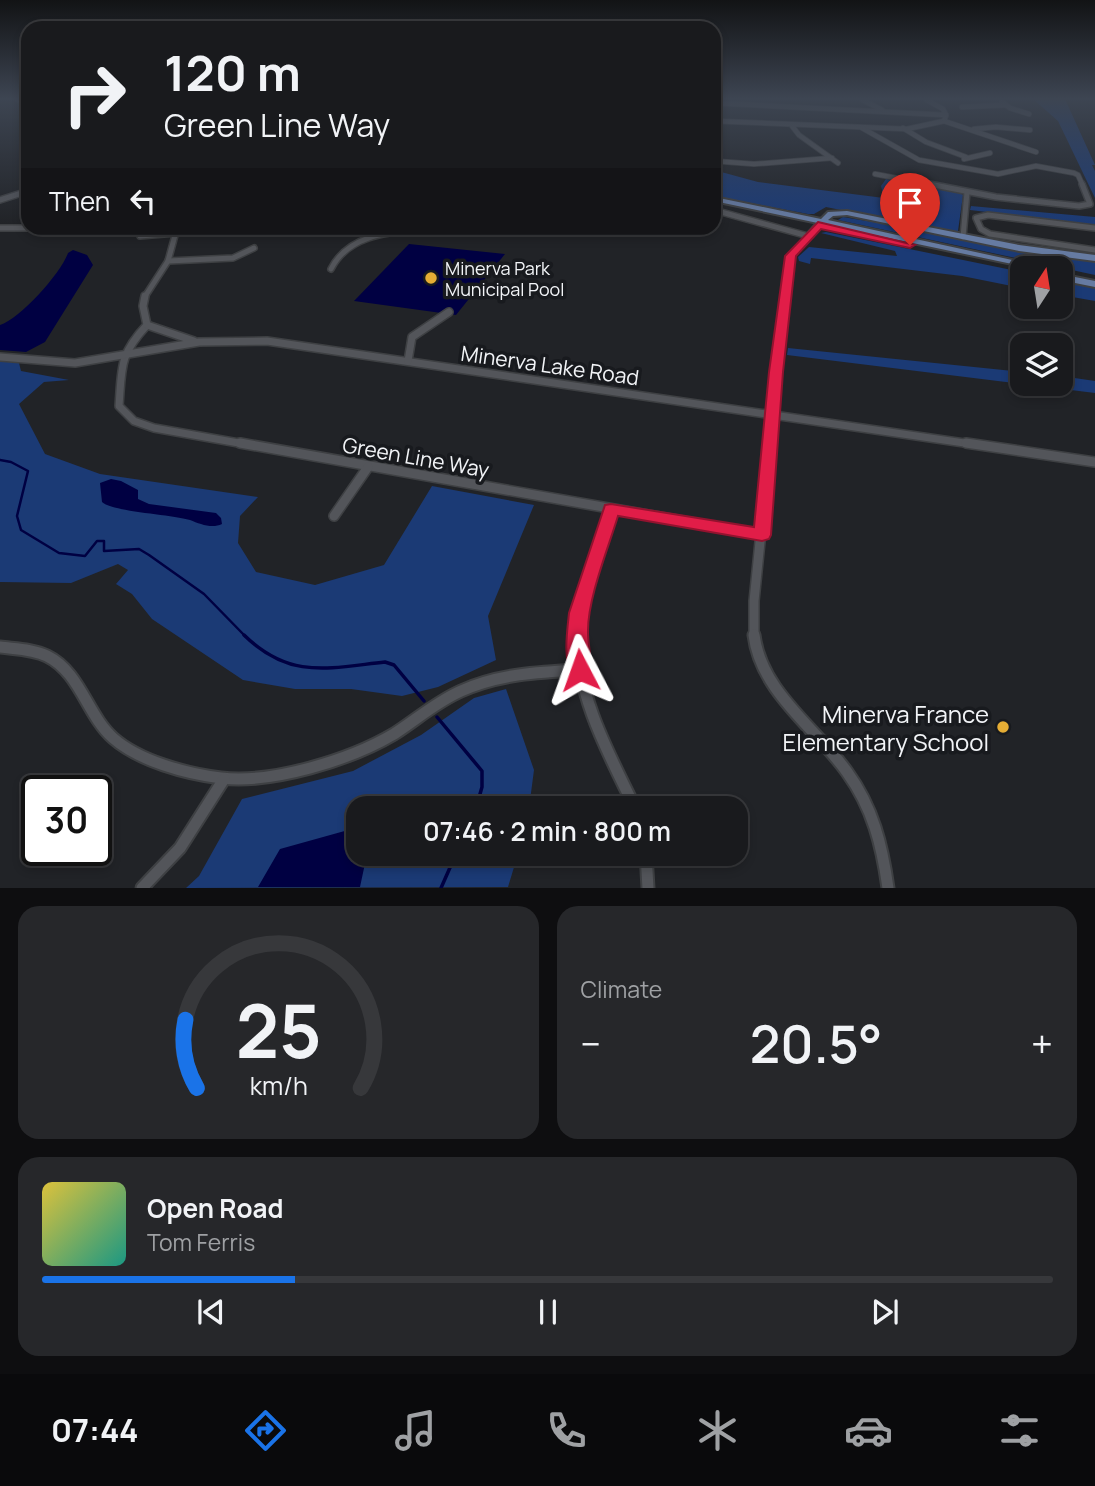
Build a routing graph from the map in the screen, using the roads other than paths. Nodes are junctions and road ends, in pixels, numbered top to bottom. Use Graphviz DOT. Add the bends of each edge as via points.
graph roads {
  1 [pos="806,140"];
  2 [pos="883,140"];
  3 [pos="923,140"];
  4 [pos="1004,140"];
  5 [pos="1036,152"];
  6 [pos="990,153"];
  7 [pos="967,157"];
  8 [pos="832,159"];
  9 [pos="721,162"];
  10 [pos="838,163"];
  11 [pos="960,164"];
  12 [pos="876,174"];
  13 [pos="967,192"];
  14 [pos="21,193"];
  15 [pos="0,200"];
  16 [pos="721,202"];
  17 [pos="721,203"];
  18 [pos="721,212"];
  19 [pos="821,223"];
  20 [pos="0,228"];
  21 [pos="21,228"];
  22 [pos="1095,228"];
  23 [pos="990,234"];
  24 [pos="146,235"];
  25 [pos="175,235"];
  26 [pos="387,235"];
  27 [pos="140,236"];
  28 [pos="808,236"];
  29 [pos="963,237"];
  30 [pos="977,240"];
  31 [pos="1052,244"];
  32 [pos="254,248"];
  33 [pos="1095,250"];
  34 [pos="1055,254"];
  35 [pos="1095,257"];
  36 [pos="168,261"];
  37 [pos="1010,261"];
  38 [pos="1010,266"];
  39 [pos="331,269"];
  40 [pos="1073,274"];
  41 [pos="1095,278"];
  42 [pos="1073,280"];
  43 [pos="1095,284"];
  44 [pos="449,312"];
  45 [pos="147,325"];
  46 [pos="199,342"];
  47 [pos="0,357"];
  48 [pos="123,357"];
  49 [pos="408,361"];
  50 [pos="773,415"];
  51 [pos="1095,462"];
  52 [pos="368,467"];
  53 [pos="611,509"];
  54 [pos="334,516"];
  55 [pos="762,535"];
  56 [pos="0,647"];
  57 [pos="580,670"];
  58 [pos="225,779"];
  59 [pos="630,796"];
  60 [pos="647,866"];
  61 [pos="142,887"];
  62 [pos="648,887"];
  63 [pos="888,887"];
  1 -- 8 [label="street"];
  2 -- 13 [label="street" via="917,160 998,174 1036,166 1065,170 1078,175 1090,204 1064,205"];
  3 -- 7 [label="street"];
  4 -- 5 [label="street"];
  6 -- 7 [label="street"];
  7 -- 11 [label="street"];
  8 -- 9 [label="street"];
  8 -- 10 [label="street"];
  12 -- 13 [label="street"];
  13 -- 29 [label="street"];
  14 -- 15 [label="street"];
  16 -- 19 [label="main road"];
  17 -- 19 [label="main road"];
  18 -- 28 [label="street"];
  19 -- 28 [label="street"];
  19 -- 29 [label="main road" via="831,214 847,213"];
  19 -- 37 [label="main road"];
  19 -- 38 [label="main road"];
  20 -- 21 [label="street"];
  22 -- 23 [label="street" via="976,216"];
  23 -- 30 [label="street"];
  23 -- 31 [label="street"];
  24 -- 27 [label="street"];
  25 -- 36 [label="street"];
  26 -- 39 [label="street" via="339,254"];
  28 -- 50 [label="street" via="790,256"];
  29 -- 30 [label="main road"];
  30 -- 34 [label="main road"];
  31 -- 33 [label="street"];
  31 -- 34 [label="street"];
  32 -- 36 [label="street" via="233,258"];
  34 -- 35 [label="main road"];
  36 -- 45 [label="street" via="149,285 143,302"];
  40 -- 41 [label="main road"];
  42 -- 43 [label="main road"];
  44 -- 49 [label="street" via="412,337"];
  45 -- 46 [label="street"];
  45 -- 48 [label="street"];
  46 -- 48 [label="street, Minerva Lake Road"];
  46 -- 49 [label="street, Minerva Lake Road" via="267,341"];
  47 -- 48 [label="street, Minerva Lake Road" via="75,363"];
  48 -- 52 [label="street, Green Line Way" via="119,406 134,421"];
  49 -- 50 [label="street, Minerva Lake Road"];
  50 -- 51 [label="street, Minerva Lake Road"];
  50 -- 55 [label="street"];
  52 -- 53 [label="street, Green Line Way"];
  52 -- 54 [label="street"];
  53 -- 55 [label="street, Green Line Way"];
  53 -- 57 [label="street" via="580,613"];
  55 -- 63 [label="street" via="752,626 758,661 780,694 848,770 870,806 886,854"];
  56 -- 58 [label="street" via="48,657 62,666 113,739 156,760"];
  57 -- 58 [label="street" via="528,672 484,682 461,690 345,758 265,776"];
  57 -- 59 [label="street" via="602,736"];
  58 -- 61 [label="street" via="180,848"];
  60 -- 62 [label="street"];
}
